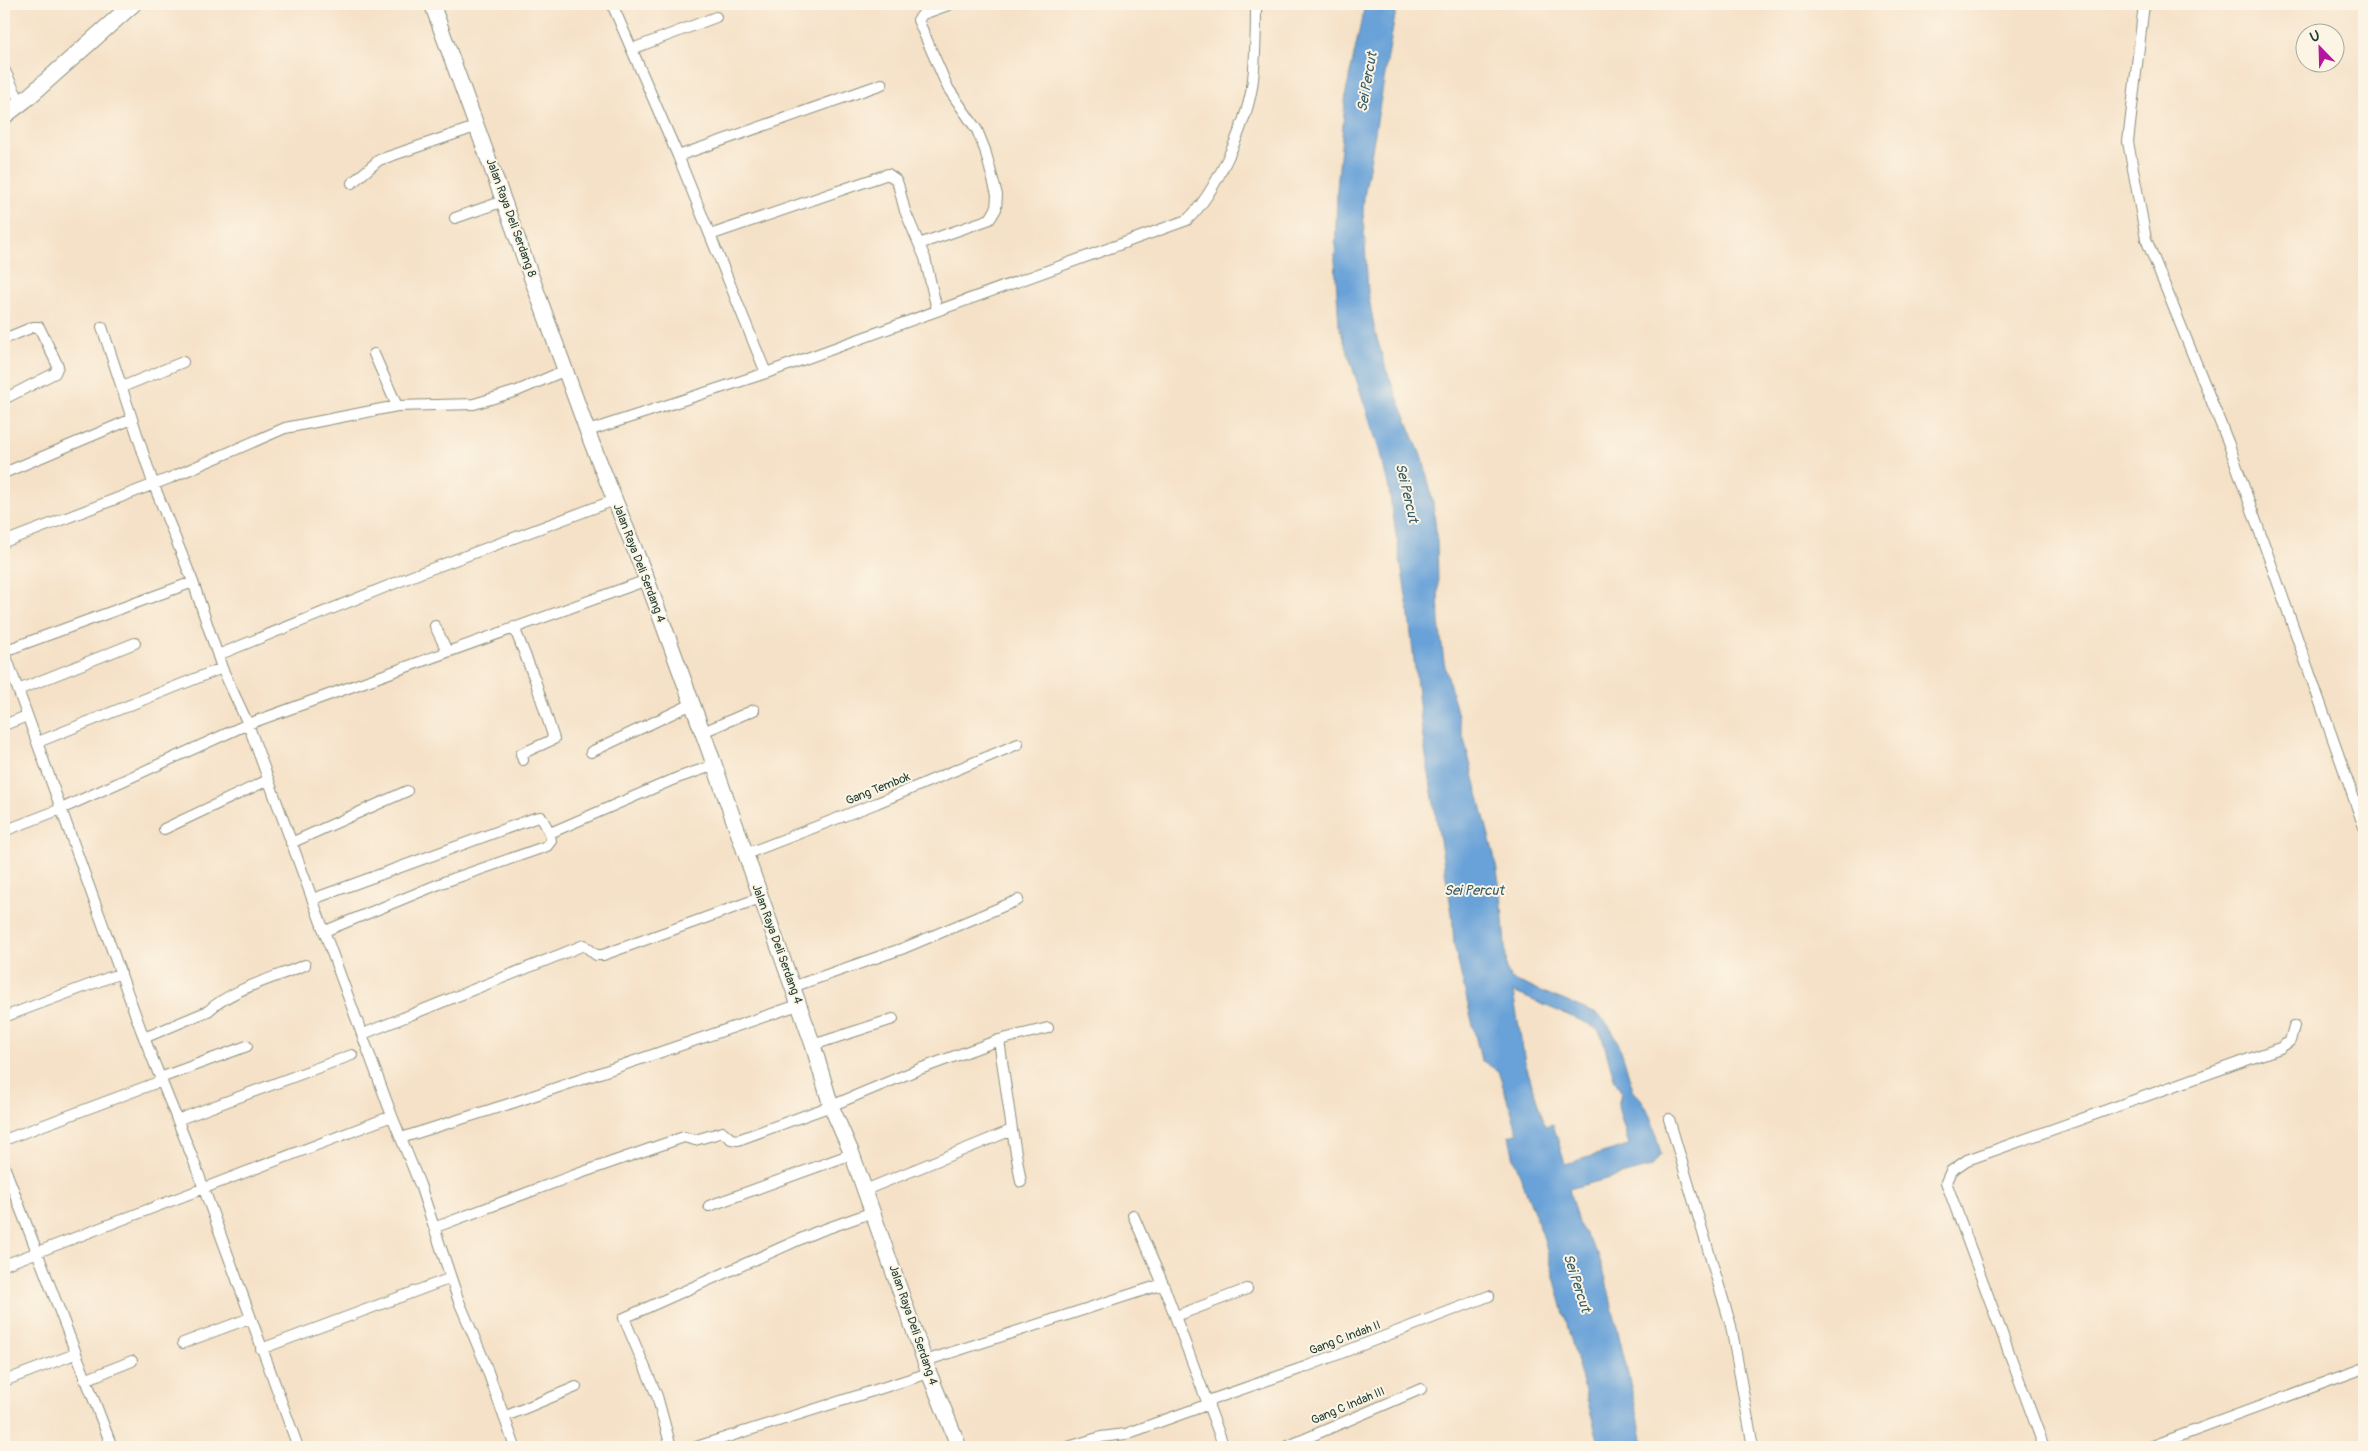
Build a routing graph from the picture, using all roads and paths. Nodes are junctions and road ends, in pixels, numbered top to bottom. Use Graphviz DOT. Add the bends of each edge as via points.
graph roads {
  1 [pos="133,4"];
  2 [pos="432,4"];
  3 [pos="612,4"];
  4 [pos="951,4"];
  5 [pos="1256,4"];
  6 [pos="2144,4"];
  7 [pos="716,17"];
  8 [pos="632,49"];
  9 [pos="4,69"];
  10 [pos="882,84"];
  11 [pos="20,104"];
  12 [pos="4,116"];
  13 [pos="478,126"];
  14 [pos="678,156"];
  15 [pos="352,183"];
  16 [pos="504,201"];
  17 [pos="455,218"];
  18 [pos="710,235"];
  19 [pos="919,244"];
  20 [pos="937,310"];
  21 [pos="102,328"];
  22 [pos="4,339"];
  23 [pos="374,354"];
  24 [pos="183,362"];
  25 [pos="566,370"];
  26 [pos="766,373"];
  27 [pos="122,387"];
  28 [pos="4,399"];
  29 [pos="397,406"];
  30 [pos="132,419"];
  31 [pos="590,435"];
  32 [pos="4,473"];
  33 [pos="153,483"];
  34 [pos="616,500"];
  35 [pos="4,542"];
  36 [pos="647,580"];
  37 [pos="193,582"];
  38 [pos="435,626"];
  39 [pos="514,627"];
  40 [pos="135,643"];
  41 [pos="4,651"];
  42 [pos="447,651"];
  43 [pos="218,655"];
  44 [pos="222,668"];
  45 [pos="18,690"];
  46 [pos="692,704"];
  47 [pos="754,710"];
  48 [pos="27,716"];
  49 [pos="248,724"];
  50 [pos="4,725"];
  51 [pos="703,732"];
  52 [pos="38,742"];
  53 [pos="1018,744"];
  54 [pos="591,752"];
  55 [pos="523,760"];
  56 [pos="715,765"];
  57 [pos="268,780"];
  58 [pos="407,791"];
  59 [pos="61,809"];
  60 [pos="2364,827"];
  61 [pos="164,829"];
  62 [pos="4,831"];
  63 [pos="550,832"];
  64 [pos="292,843"];
  65 [pos="746,854"];
  66 [pos="760,898"];
  67 [pos="313,899"];
  68 [pos="1018,900"];
  69 [pos="325,931"];
  70 [pos="304,965"];
  71 [pos="121,973"];
  72 [pos="792,987"];
  73 [pos="798,1005"];
  74 [pos="4,1017"];
  75 [pos="893,1019"];
  76 [pos="2294,1026"];
  77 [pos="1048,1028"];
  78 [pos="364,1034"];
  79 [pos="144,1038"];
  80 [pos="999,1040"];
  81 [pos="813,1045"];
  82 [pos="246,1046"];
  83 [pos="352,1055"];
  84 [pos="161,1080"];
  85 [pos="831,1106"];
  86 [pos="392,1116"];
  87 [pos="1669,1119"];
  88 [pos="177,1120"];
  89 [pos="1012,1130"];
  90 [pos="401,1138"];
  91 [pos="4,1140"];
  92 [pos="852,1154"];
  93 [pos="4,1166"];
  94 [pos="1022,1182"];
  95 [pos="8,1189"];
  96 [pos="203,1189"];
  97 [pos="865,1190"];
  98 [pos="709,1206"];
  99 [pos="873,1212"];
  100 [pos="1133,1215"];
  101 [pos="436,1227"];
  102 [pos="36,1253"];
  103 [pos="4,1265"];
  104 [pos="451,1278"];
  105 [pos="1163,1284"];
  106 [pos="1247,1290"];
  107 [pos="1489,1296"];
  108 [pos="1176,1316"];
  109 [pos="250,1318"];
  110 [pos="183,1343"];
  111 [pos="262,1349"];
  112 [pos="75,1354"];
  113 [pos="132,1361"];
  114 [pos="927,1367"];
  115 [pos="2364,1368"];
  116 [pos="85,1380"];
  117 [pos="4,1381"];
  118 [pos="576,1387"];
  119 [pos="1421,1389"];
  120 [pos="1208,1402"];
  121 [pos="504,1417"];
  122 [pos="112,1447"];
  123 [pos="298,1447"];
  124 [pos="515,1447"];
  125 [pos="671,1447"];
  126 [pos="696,1447"];
  127 [pos="959,1447"];
  128 [pos="1068,1447"];
  129 [pos="1224,1447"];
  130 [pos="1286,1447"];
  131 [pos="1752,1447"];
  132 [pos="2044,1447"];
  133 [pos="2150,1447"];
  1 -- 11 [label="main road"];
  2 -- 13 [label="street, Jalan Raya Deli Serdang 8"];
  3 -- 8 [label="street"];
  4 -- 19 [label="street" via="923,14 918,20 948,88 977,130 994,181 996,209 987,221"];
  5 -- 20 [label="street" via="1251,89 1230,152 1192,216 1181,224"];
  6 -- 60 [label="street" via="2128,142 2146,239 2228,442"];
  7 -- 8 [label="street"];
  8 -- 14 [label="street"];
  9 -- 11 [label="street"];
  10 -- 14 [label="street"];
  11 -- 12 [label="main road"];
  13 -- 15 [label="street" via="379,160"];
  13 -- 16 [label="street, Jalan Raya Deli Serdang 8"];
  14 -- 18 [label="street"];
  16 -- 17 [label="street"];
  16 -- 25 [label="street, Jalan Raya Deli Serdang 8"];
  18 -- 19 [label="street" via="888,174 898,184"];
  18 -- 26 [label="street"];
  19 -- 20 [label="street"];
  20 -- 26 [label="street"];
  21 -- 27 [label="street"];
  22 -- 28 [label="street" via="39,327 58,366 55,373"];
  23 -- 29 [label="street"];
  24 -- 27 [label="street"];
  25 -- 29 [label="street" via="517,391 474,404"];
  25 -- 31 [label="street, Jalan Raya Deli Serdang 8"];
  26 -- 31 [label="street"];
  27 -- 30 [label="street"];
  29 -- 33 [label="street" via="285,428"];
  30 -- 32 [label="street"];
  30 -- 33 [label="street"];
  31 -- 34 [label="street, Jalan Raya Deli Serdang 4"];
  33 -- 35 [label="street"];
  33 -- 37 [label="street"];
  34 -- 36 [label="street, Jalan Raya Deli Serdang 4"];
  34 -- 43 [label="street"];
  36 -- 39 [label="street"];
  36 -- 46 [label="street, Jalan Raya Deli Serdang 4"];
  37 -- 41 [label="street"];
  37 -- 43 [label="street"];
  38 -- 42 [label="street"];
  39 -- 42 [label="street"];
  39 -- 55 [label="street" via="554,739 521,754"];
  40 -- 45 [label="street"];
  41 -- 45 [label="street"];
  42 -- 49 [label="street"];
  43 -- 44 [label="street"];
  44 -- 49 [label="street"];
  44 -- 52 [label="street"];
  45 -- 48 [label="street"];
  46 -- 51 [label="street, Jalan Raya Deli Serdang 4"];
  46 -- 54 [label="street"];
  47 -- 51 [label="street"];
  48 -- 50 [label="street"];
  48 -- 52 [label="street"];
  49 -- 57 [label="street"];
  49 -- 59 [label="street"];
  51 -- 56 [label="street, Jalan Raya Deli Serdang 4"];
  52 -- 59 [label="street"];
  53 -- 65 [label="street, Gang Tembok"];
  56 -- 63 [label="street" via="676,778"];
  56 -- 65 [label="street, Jalan Raya Deli Serdang 4"];
  57 -- 61 [label="street"];
  57 -- 64 [label="street"];
  58 -- 64 [label="street"];
  59 -- 62 [label="street"];
  59 -- 71 [label="street"];
  63 -- 67 [label="street" via="541,817 535,818"];
  63 -- 69 [label="street" via="551,841 547,846 444,882"];
  64 -- 67 [label="street"];
  65 -- 66 [label="street, Jalan Raya Deli Serdang 4"];
  66 -- 72 [label="street, Jalan Raya Deli Serdang 4"];
  66 -- 78 [label="street" via="603,955 596,955 584,945"];
  67 -- 69 [label="street"];
  68 -- 72 [label="street" via="904,948"];
  69 -- 78 [label="street"];
  70 -- 79 [label="street" via="230,996 208,1011"];
  71 -- 74 [label="street"];
  71 -- 79 [label="street"];
  72 -- 73 [label="street, Jalan Raya Deli Serdang 4"];
  73 -- 81 [label="street, Jalan Raya Deli Serdang 4"];
  73 -- 90 [label="street"];
  75 -- 81 [label="street"];
  76 -- 132 [label="street" via="2290,1041 2280,1048 1967,1160 1951,1171 1946,1182"];
  77 -- 80 [label="street"];
  78 -- 86 [label="street"];
  79 -- 84 [label="street"];
  80 -- 85 [label="street"];
  80 -- 89 [label="street"];
  81 -- 85 [label="street, Jalan Raya Deli Serdang 4"];
  82 -- 84 [label="street"];
  83 -- 88 [label="street"];
  84 -- 88 [label="street"];
  84 -- 91 [label="street"];
  85 -- 92 [label="street, Jalan Raya Deli Serdang 4"];
  85 -- 101 [label="street" via="738,1140 721,1132 695,1140 684,1137"];
  86 -- 90 [label="street"];
  86 -- 96 [label="street"];
  87 -- 131 [label="street" via="1731,1326"];
  88 -- 96 [label="street"];
  89 -- 94 [label="street"];
  89 -- 97 [label="street"];
  90 -- 101 [label="street"];
  92 -- 97 [label="street, Jalan Raya Deli Serdang 4"];
  92 -- 98 [label="street"];
  93 -- 95 [label="street"];
  95 -- 102 [label="street"];
  96 -- 102 [label="street"];
  96 -- 109 [label="street"];
  97 -- 99 [label="street, Jalan Raya Deli Serdang 4"];
  99 -- 114 [label="street, Jalan Raya Deli Serdang 4"];
  99 -- 125 [label="street" via="814,1233 624,1318 657,1396"];
  100 -- 105 [label="street"];
  101 -- 104 [label="street"];
  102 -- 103 [label="street"];
  102 -- 112 [label="street"];
  104 -- 111 [label="street"];
  104 -- 121 [label="street"];
  105 -- 108 [label="street"];
  105 -- 114 [label="street"];
  106 -- 108 [label="street"];
  107 -- 120 [label="street, Gang C Indah II"];
  108 -- 120 [label="street"];
  109 -- 110 [label="street"];
  109 -- 111 [label="street"];
  111 -- 123 [label="street"];
  112 -- 116 [label="street"];
  112 -- 117 [label="street"];
  113 -- 116 [label="street"];
  114 -- 126 [label="street"];
  114 -- 127 [label="street, Jalan Raya Deli Serdang 4"];
  115 -- 133 [label="street"];
  116 -- 122 [label="street"];
  118 -- 121 [label="street"];
  119 -- 130 [label="street, Gang C Indah III"];
  120 -- 128 [label="street, Gang C Indah II" via="1126,1434 1101,1437"];
  120 -- 129 [label="street"];
  121 -- 124 [label="street"];
}
